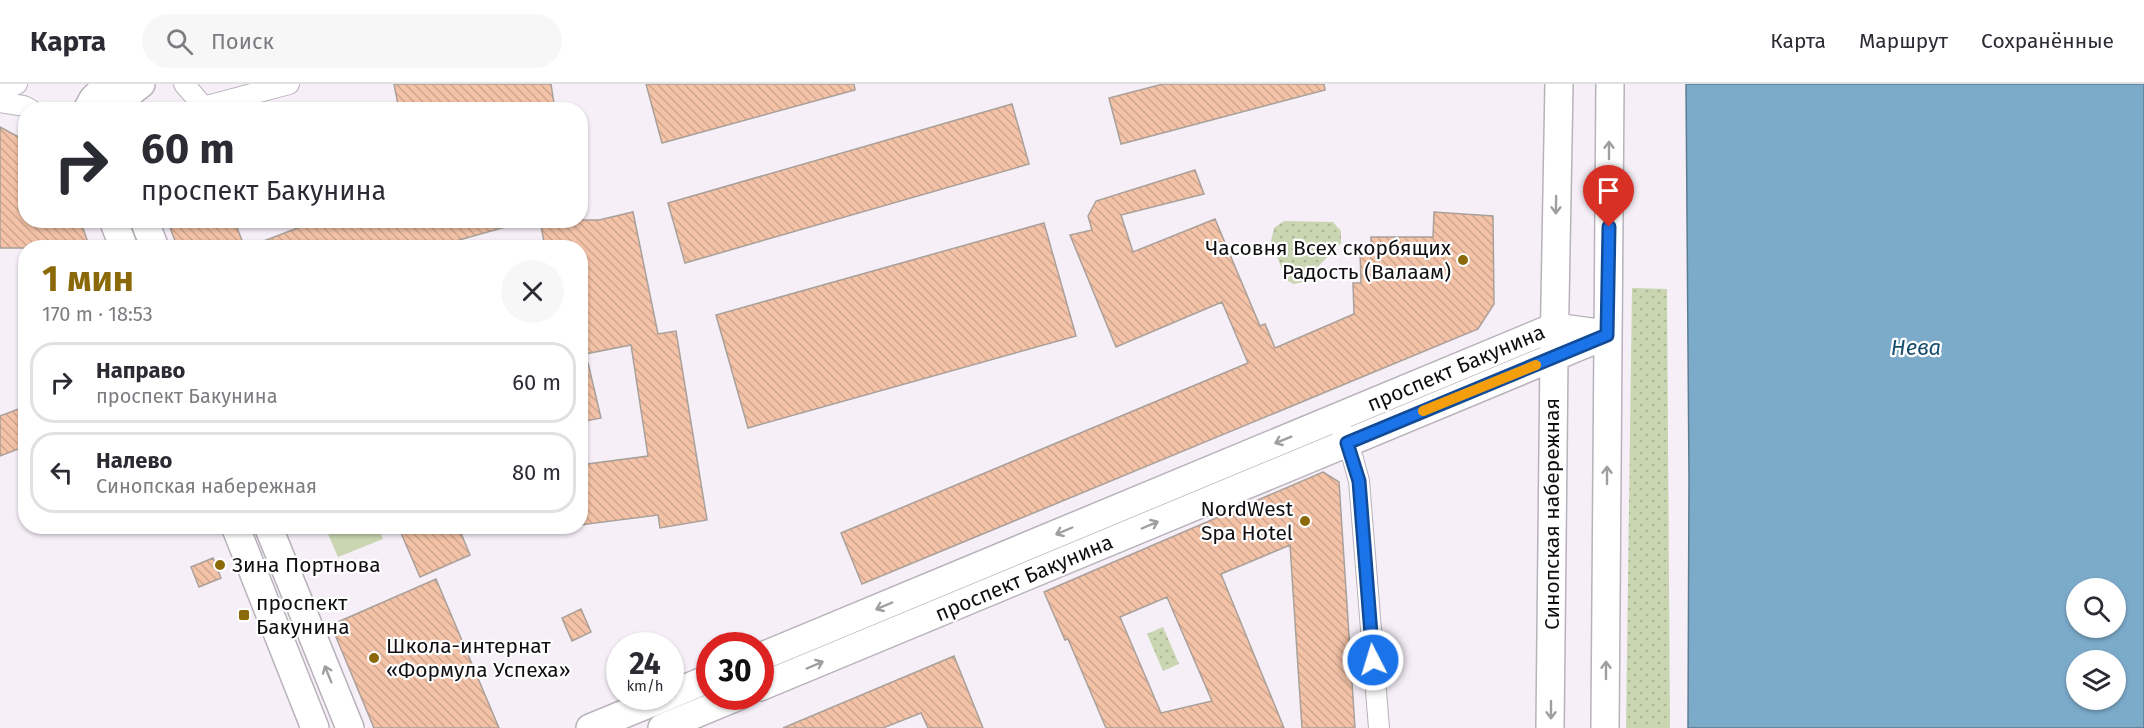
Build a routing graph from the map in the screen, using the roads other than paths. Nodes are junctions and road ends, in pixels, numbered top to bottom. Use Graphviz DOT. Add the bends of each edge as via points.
graph roads {
  1 [pos="16,84"];
  2 [pos="184,84"];
  3 [pos="289,84"];
  4 [pos="1559,84"];
  5 [pos="1610,84"];
  6 [pos="0,92"];
  7 [pos="120,92"];
  8 [pos="0,102"];
  9 [pos="91,102"];
  10 [pos="194,102"];
  11 [pos="221,102"];
  12 [pos="18,105"];
  13 [pos="1554,327"];
  14 [pos="1607,335"];
  15 [pos="1554,357"];
  16 [pos="1337,417"];
  17 [pos="1347,443"];
  18 [pos="238,534"];
  19 [pos="271,534"];
  20 [pos="774,651"];
  21 [pos="774,681"];
  22 [pos="633,710"];
  23 [pos="705,710"];
  24 [pos="315,728"];
  25 [pos="350,728"];
  26 [pos="590,728"];
  27 [pos="662,728"];
  28 [pos="1378,728"];
  29 [pos="1550,728"];
  30 [pos="1605,728"];
  1 -- 6 [label="street"];
  2 -- 10 [label="street"];
  3 -- 11 [label="street"];
  4 -- 13 [label="street, Синопская набережная, one-way"];
  14 -- 5 [label="street, one-way"];
  7 -- 9 [label="street"];
  8 -- 12 [label="street"];
  13 -- 14 [label="street, проспект Бакунина"];
  13 -- 15 [label="street, Синопская набережная"];
  13 -- 16 [label="street, проспект Бакунина"];
  14 -- 15 [label="street, проспект Бакунина"];
  30 -- 14 [label="street, one-way"];
  15 -- 17 [label="street, проспект Бакунина"];
  15 -- 29 [label="street, Синопская набережная, one-way"];
  16 -- 17 [label="street"];
  16 -- 20 [label="street, проспект Бакунина, one-way"];
  21 -- 17 [label="street, проспект Бакунина, one-way"];
  17 -- 28 [label="street" via="1359,481"];
  18 -- 24 [label="street"];
  25 -- 19 [label="street, one-way"];
  22 -- 26 [label="street"];
  23 -- 27 [label="street"];
}
